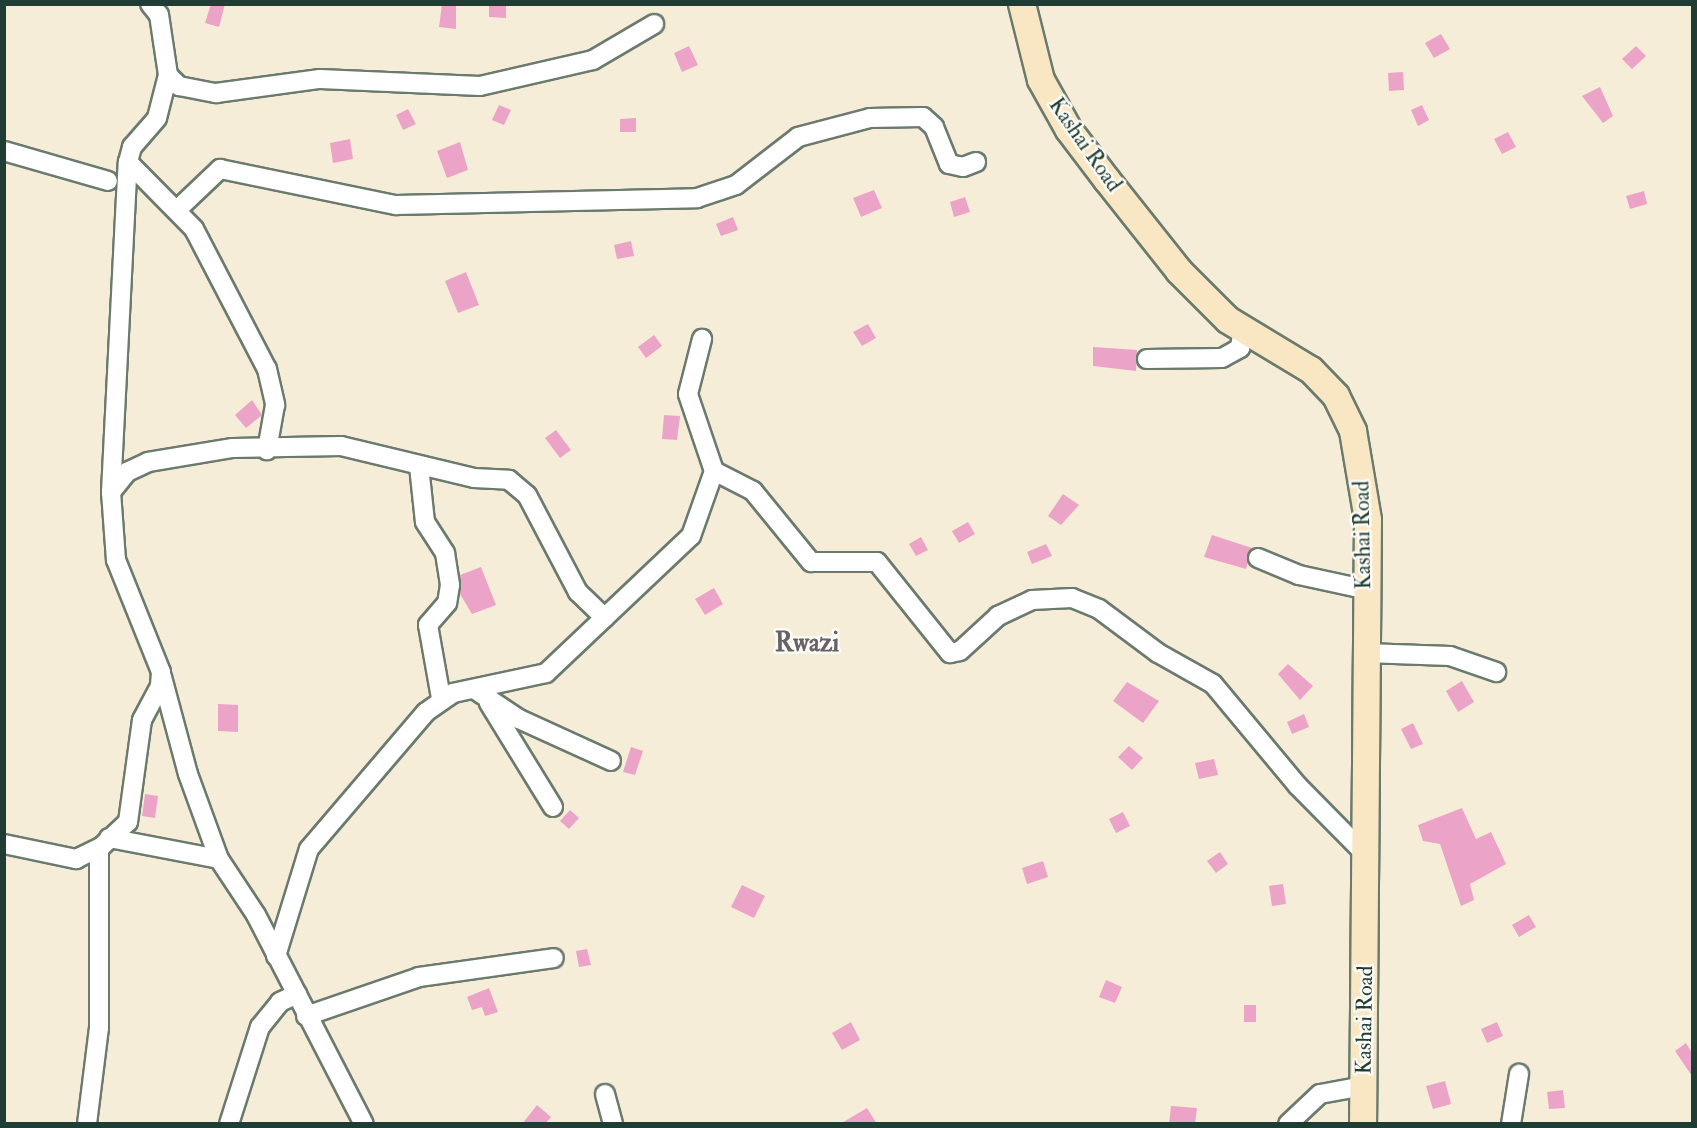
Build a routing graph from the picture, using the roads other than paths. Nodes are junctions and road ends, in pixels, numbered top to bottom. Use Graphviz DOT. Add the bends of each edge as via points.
graph roads {
  1 [pos="1022,4"];
  2 [pos="157,8"];
  3 [pos="654,24"];
  4 [pos="168,75"];
  5 [pos="4,151"];
  6 [pos="128,162"];
  7 [pos="976,162"];
  8 [pos="108,181"];
  9 [pos="179,208"];
  10 [pos="1242,333"];
  11 [pos="702,339"];
  12 [pos="1147,359"];
  13 [pos="267,450"];
  14 [pos="419,466"];
  15 [pos="714,471"];
  16 [pos="111,492"];
  17 [pos="1258,558"];
  18 [pos="1364,589"];
  19 [pos="605,618"];
  20 [pos="1365,653"];
  21 [pos="161,672"];
  22 [pos="1496,672"];
  23 [pos="483,697"];
  24 [pos="441,698"];
  25 [pos="611,761"];
  26 [pos="553,807"];
  27 [pos="104,843"];
  28 [pos="4,844"];
  29 [pos="1365,854"];
  30 [pos="219,859"];
  31 [pos="276,956"];
  32 [pos="554,958"];
  33 [pos="297,994"];
  34 [pos="306,1016"];
  35 [pos="1519,1074"];
  36 [pos="1364,1086"];
  37 [pos="605,1095"];
  38 [pos="87,1124"];
  39 [pos="229,1124"];
  40 [pos="364,1124"];
  41 [pos="613,1124"];
  42 [pos="1288,1124"];
  43 [pos="1363,1124"];
  44 [pos="1511,1124"];
  1 -- 10 [label="street, Kashai Road" via="1032,60 1069,130 1179,270"];
  2 -- 4 [label="street"];
  3 -- 4 [label="street" via="593,60 480,86 320,79 216,93 179,87"];
  4 -- 6 [label="street" via="157,118 132,147"];
  5 -- 8 [label="street"];
  6 -- 9 [label="street"];
  6 -- 16 [label="street"];
  7 -- 9 [label="street" via="963,167 949,164 934,127 923,117 870,118 798,137 736,185 697,198 396,205 226,169"];
  9 -- 13 [label="street" via="215,265 267,369 275,405"];
  10 -- 12 [label="street" via="1240,348 1222,358"];
  10 -- 18 [label="street, Kashai Road" via="1311,370 1336,396 1353,431 1368,520"];
  11 -- 15 [label="street" via="688,394"];
  13 -- 14 [label="street" via="341,446"];
  13 -- 16 [label="street" via="170,455 127,472"];
  14 -- 19 [label="street" via="520,485 564,569"];
  14 -- 24 [label="street" via="425,522 448,569 447,603 428,625"];
  15 -- 19 [label="street" via="691,536"];
  15 -- 29 [label="street" via="753,491 811,562 877,562 950,653 960,651 998,616 1032,600 1072,598 1099,609 1158,653 1213,684"];
  16 -- 21 [label="street" via="116,560"];
  17 -- 18 [label="street" via="1299,575"];
  18 -- 20 [label="street, Kashai Road"];
  19 -- 23 [label="street" via="546,673"];
  20 -- 22 [label="street" via="1450,656"];
  20 -- 29 [label="street, Kashai Road"];
  21 -- 27 [label="street" via="158,693 142,720 128,822"];
  21 -- 30 [label="street" via="188,774"];
  23 -- 24 [label="street"];
  23 -- 25 [label="street"];
  23 -- 26 [label="street"];
  24 -- 31 [label="street" via="309,849"];
  27 -- 28 [label="street" via="61,859"];
  27 -- 30 [label="street"];
  27 -- 38 [label="street" via="99,1028"];
  29 -- 36 [label="street, Kashai Road"];
  30 -- 31 [label="street"];
  31 -- 33 [label="street"];
  32 -- 34 [label="street" via="419,977"];
  33 -- 34 [label="street"];
  33 -- 39 [label="street" via="280,1002 260,1027"];
  34 -- 40 [label="street"];
  35 -- 44 [label="street"];
  36 -- 42 [label="street" via="1320,1094"];
  36 -- 43 [label="street, Kashai Road"];
  37 -- 41 [label="street"];
}
